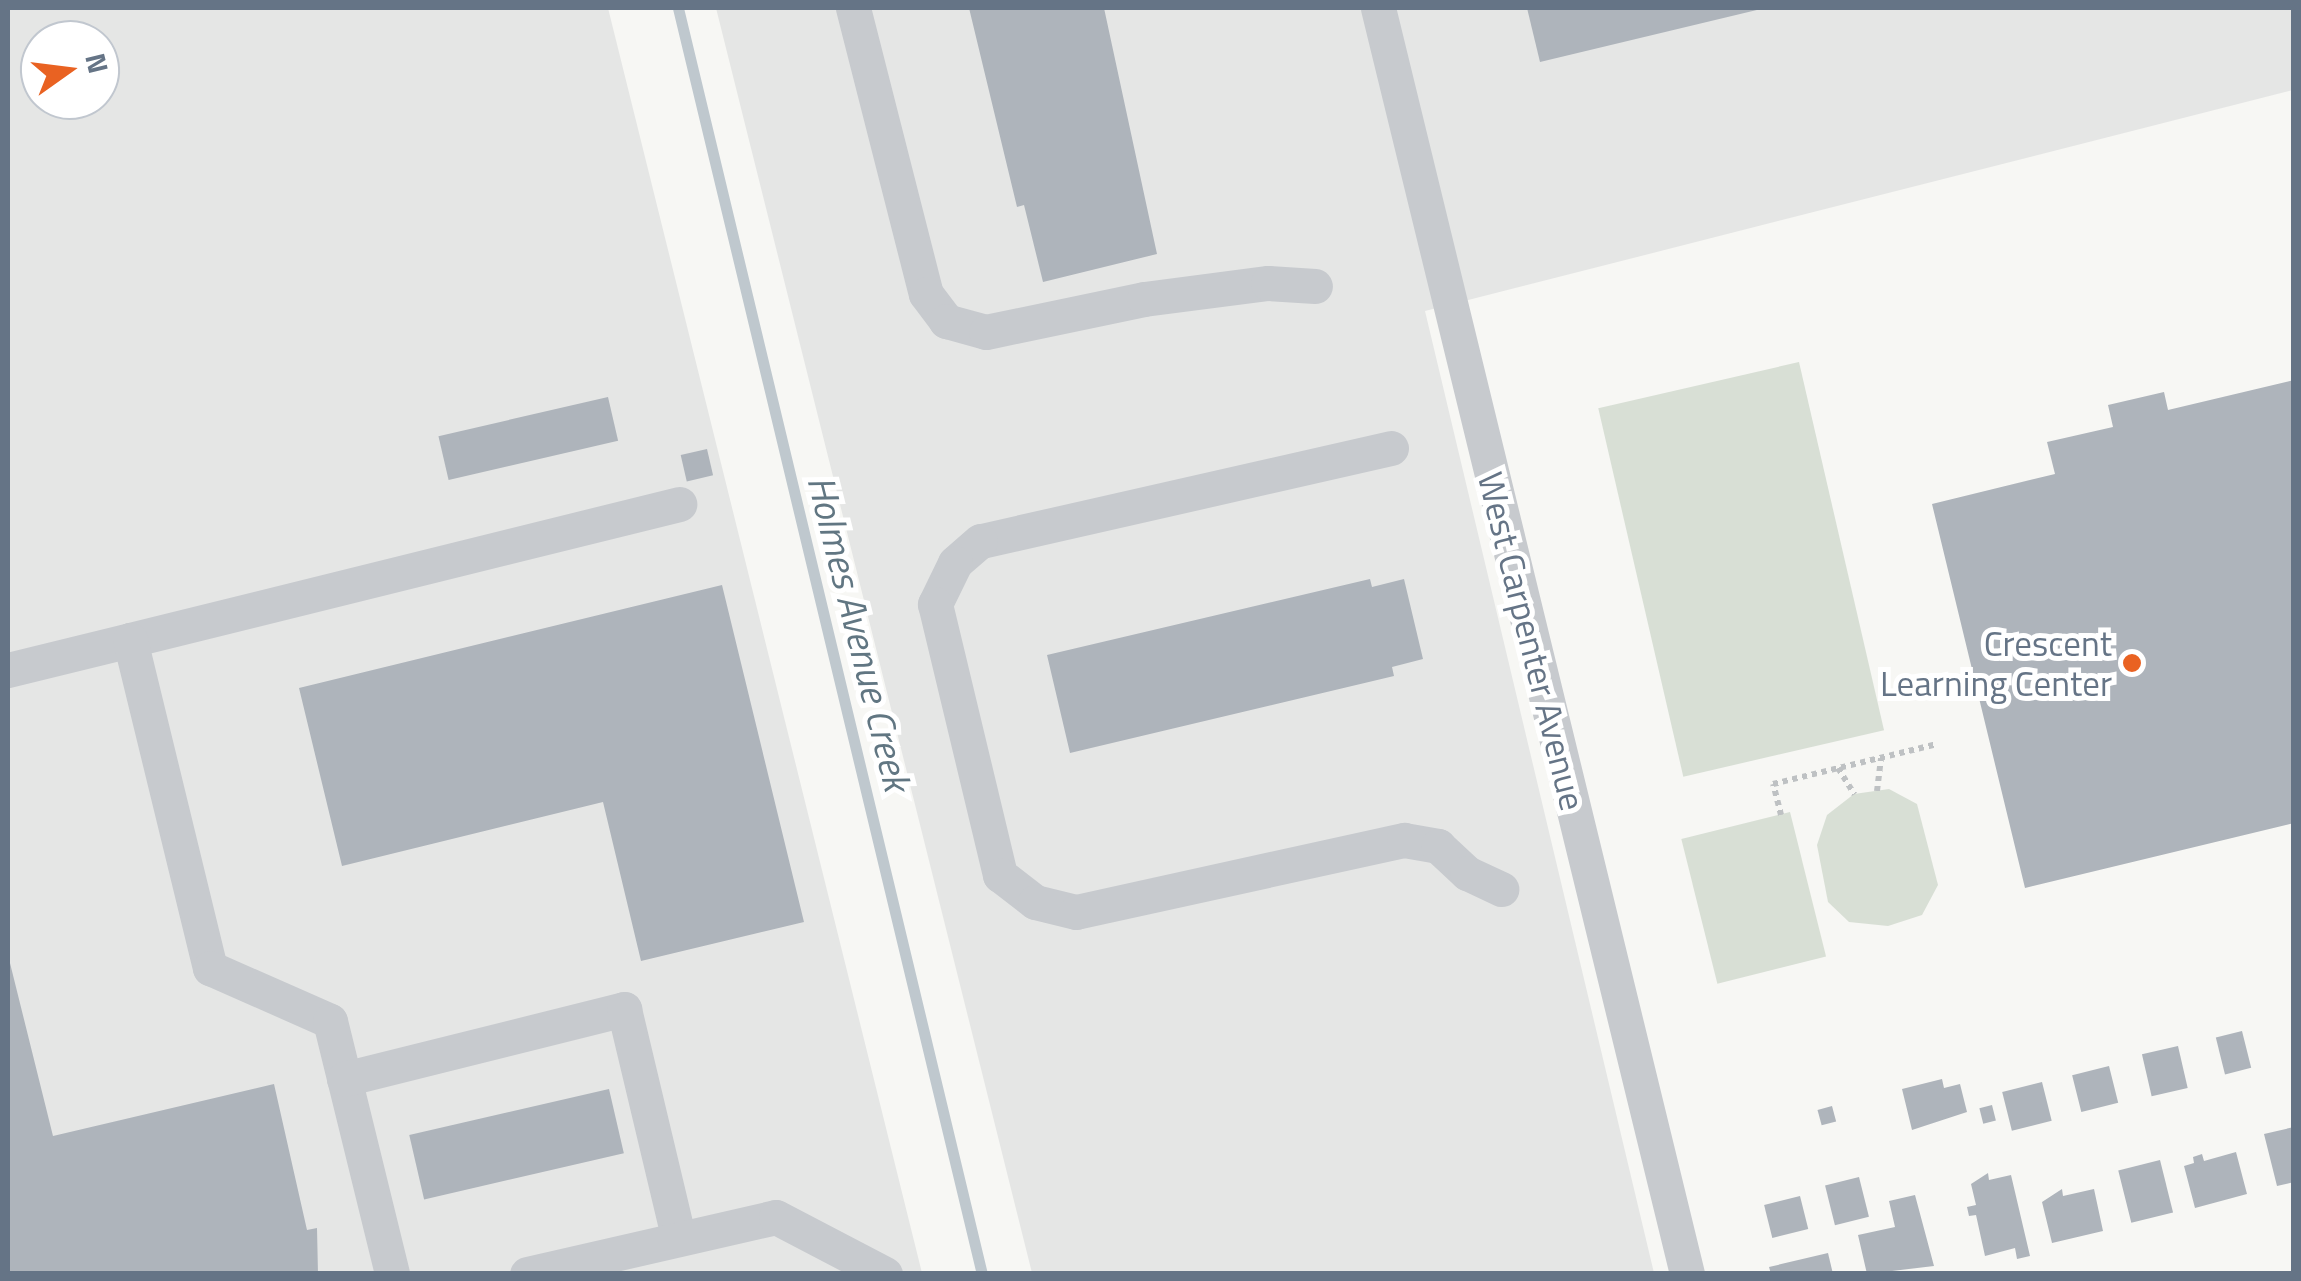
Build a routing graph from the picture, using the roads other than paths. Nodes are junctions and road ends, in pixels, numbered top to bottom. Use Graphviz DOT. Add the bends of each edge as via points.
graph roads {
  1 [pos="853,8"];
  2 [pos="1378,8"];
  3 [pos="1314,286"];
  4 [pos="1391,448"];
  5 [pos="679,504"];
  6 [pos="130,640"];
  7 [pos="8,670"];
  8 [pos="1501,889"];
  9 [pos="344,1079"];
  10 [pos="679,1238"];
  11 [pos="392,1274"];
  12 [pos="527,1274"];
  13 [pos="885,1274"];
  14 [pos="1687,1274"];
  1 -- 3 [label="street" via="926,294 946,321 986,332 1144,298 1268,283"];
  2 -- 14 [label="street, West Carpenter Avenue"];
  4 -- 8 [label="street" via="980,541 956,563 935,604 1000,874 1035,902 1076,912 1404,840 1438,846 1467,873"];
  5 -- 6 [label="street"];
  6 -- 7 [label="street"];
  6 -- 9 [label="street" via="210,968 330,1020"];
  9 -- 10 [label="street" via="624,1009"];
  9 -- 11 [label="street"];
  10 -- 12 [label="street"];
  10 -- 13 [label="street" via="776,1217"];
}
